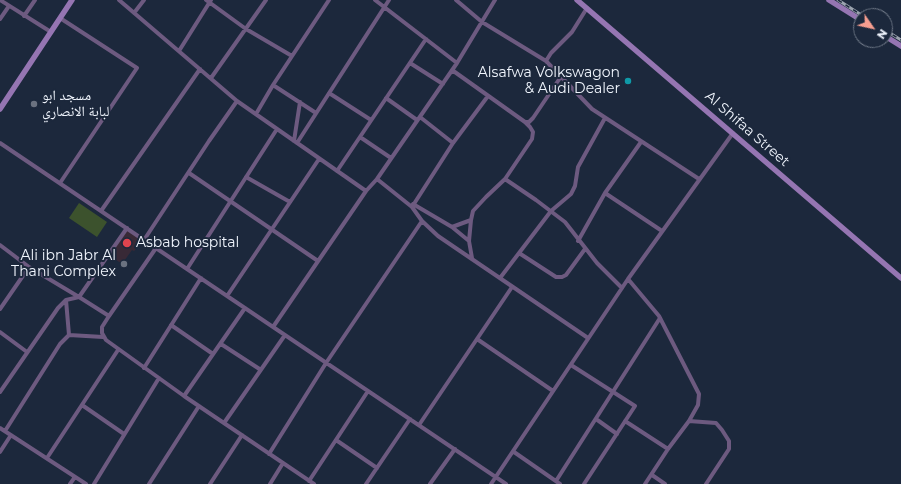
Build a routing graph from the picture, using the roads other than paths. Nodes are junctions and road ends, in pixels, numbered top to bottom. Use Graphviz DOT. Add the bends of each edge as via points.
graph roads {
  1 [pos="0,0"];
  2 [pos="35,0"];
  3 [pos="72,0"];
  4 [pos="119,0"];
  5 [pos="144,0"];
  6 [pos="266,0"];
  7 [pos="329,0"];
  8 [pos="375,0"];
  9 [pos="389,0"];
  10 [pos="456,0"];
  11 [pos="495,0"];
  12 [pos="577,0"];
  13 [pos="829,0"];
  14 [pos="209,1"];
  15 [pos="9,6"];
  16 [pos="385,7"];
  17 [pos="587,8"];
  18 [pos="134,13"];
  19 [pos="853,15"];
  20 [pos="24,16"];
  21 [pos="60,18"];
  22 [pos="0,19"];
  23 [pos="482,22"];
  24 [pos="246,29"];
  25 [pos="51,32"];
  26 [pos="426,39"];
  27 [pos="179,51"];
  28 [pos="292,56"];
  29 [pos="546,61"];
  30 [pos="410,63"];
  31 [pos="458,63"];
  32 [pos="200,69"];
  33 [pos="452,70"];
  34 [pos="211,78"];
  35 [pos="560,78"];
  36 [pos="443,84"];
  37 [pos="273,85"];
  38 [pos="329,93"];
  39 [pos="488,96"];
  40 [pos="386,98"];
  41 [pos="237,101"];
  42 [pos="300,102"];
  43 [pos="0,109"];
  44 [pos="316,113"];
  45 [pos="256,114"];
  46 [pos="419,118"];
  47 [pos="605,118"];
  48 [pos="371,120"];
  49 [pos="525,122"];
  50 [pos="277,129"];
  51 [pos="733,133"];
  52 [pos="360,137"];
  53 [pos="295,142"];
  54 [pos="641,142"];
  55 [pos="0,143"];
  56 [pos="453,143"];
  57 [pos="391,158"];
  58 [pos="319,159"];
  59 [pos="337,171"];
  60 [pos="189,173"];
  61 [pos="246,177"];
  62 [pos="377,179"];
  63 [pos="505,179"];
  64 [pos="699,179"];
  65 [pos="60,183"];
  66 [pos="366,191"];
  67 [pos="605,193"];
  68 [pos="230,201"];
  69 [pos="290,202"];
  70 [pos="412,205"];
  71 [pos="101,211"];
  72 [pos="551,211"];
  73 [pos="471,220"];
  74 [pos="422,221"];
  75 [pos="127,228"];
  76 [pos="452,228"];
  77 [pos="272,230"];
  78 [pos="662,231"];
  79 [pos="144,240"];
  80 [pos="469,241"];
  81 [pos="578,241"];
  82 [pos="0,245"];
  83 [pos="156,248"];
  84 [pos="585,249"];
  85 [pos="519,253"];
  86 [pos="472,258"];
  87 [pos="318,261"];
  88 [pos="29,267"];
  89 [pos="187,269"];
  90 [pos="201,278"];
  91 [pos="500,278"];
  92 [pos="901,278"];
  93 [pos="628,279"];
  94 [pos="512,287"];
  95 [pos="622,288"];
  96 [pos="227,296"];
  97 [pos="79,297"];
  98 [pos="66,300"];
  99 [pos="245,308"];
  100 [pos="0,309"];
  101 [pos="109,316"];
  102 [pos="660,318"];
  103 [pos="171,325"];
  104 [pos="273,327"];
  105 [pos="0,332"];
  106 [pos="69,335"];
  107 [pos="285,335"];
  108 [pos="103,337"];
  109 [pos="588,338"];
  110 [pos="477,339"];
  111 [pos="220,344"];
  112 [pos="118,350"];
  113 [pos="27,352"];
  114 [pos="213,354"];
  115 [pos="326,363"];
  116 [pos="571,365"];
  117 [pos="144,368"];
  118 [pos="261,370"];
  119 [pos="159,378"];
  120 [pos="368,391"];
  121 [pos="554,391"];
  122 [pos="0,392"];
  123 [pos="613,392"];
  124 [pos="184,396"];
  125 [pos="82,405"];
  126 [pos="199,406"];
  127 [pos="410,419"];
  128 [pos="596,419"];
  129 [pos="625,421"];
  130 [pos="689,421"];
  131 [pos="224,423"];
  132 [pos="419,425"];
  133 [pos="0,428"];
  134 [pos="5,431"];
  135 [pos="124,434"];
  136 [pos="617,434"];
  137 [pos="11,435"];
  138 [pos="242,436"];
  139 [pos="336,440"];
  140 [pos="455,449"];
  141 [pos="668,449"];
  142 [pos="0,452"];
  143 [pos="514,452"];
  144 [pos="269,454"];
  145 [pos="47,458"];
  146 [pos="283,464"];
  147 [pos="377,468"];
  148 [pos="652,475"];
  149 [pos="75,477"];
  150 [pos="496,477"];
  151 [pos="309,481"];
  152 [pos="556,481"];
  153 [pos="585,482"];
  154 [pos="70,484"];
  155 [pos="86,484"];
  156 [pos="94,484"];
  157 [pos="148,484"];
  158 [pos="210,484"];
  159 [pos="270,484"];
  160 [pos="314,484"];
  161 [pos="366,484"];
  162 [pos="430,484"];
  163 [pos="491,484"];
  164 [pos="506,484"];
  165 [pos="560,484"];
  166 [pos="592,484"];
  167 [pos="645,484"];
  168 [pos="665,484"];
  169 [pos="706,484"];
  1 -- 15 [label="street"];
  2 -- 20 [label="street"];
  3 -- 21 [label="street"];
  4 -- 18 [label="street"];
  5 -- 18 [label="street"];
  6 -- 24 [label="street"];
  7 -- 28 [label="street"];
  8 -- 16 [label="street"];
  9 -- 16 [label="street"];
  10 -- 23 [label="street"];
  11 -- 23 [label="street"];
  12 -- 17 [label="street, Al Shifaa Street"];
  13 -- 19 [label="street"];
  14 -- 24 [label="street"];
  14 -- 27 [label="street"];
  15 -- 20 [label="street"];
  15 -- 22 [label="street"];
  16 -- 26 [label="street"];
  16 -- 38 [label="street"];
  17 -- 29 [label="street" via="572,32"];
  17 -- 51 [label="street, Al Shifaa Street"];
  18 -- 27 [label="street"];
  20 -- 25 [label="street"];
  21 -- 25 [label="street"];
  21 -- 65 [label="street" via="138,68"];
  23 -- 29 [label="street"];
  23 -- 31 [label="street"];
  24 -- 28 [label="street"];
  24 -- 34 [label="street"];
  25 -- 43 [label="street"];
  26 -- 30 [label="street"];
  26 -- 31 [label="street"];
  27 -- 32 [label="street"];
  28 -- 37 [label="street"];
  29 -- 35 [label="street"];
  30 -- 36 [label="street"];
  30 -- 40 [label="street"];
  31 -- 33 [label="street"];
  32 -- 34 [label="street"];
  32 -- 71 [label="street"];
  33 -- 36 [label="street"];
  33 -- 39 [label="street"];
  34 -- 41 [label="street"];
  35 -- 47 [label="street"];
  35 -- 49 [label="street" via="534,118"];
  36 -- 46 [label="street"];
  37 -- 42 [label="street"];
  37 -- 45 [label="street"];
  38 -- 44 [label="street"];
  38 -- 48 [label="street"];
  39 -- 49 [label="street"];
  39 -- 56 [label="street"];
  40 -- 46 [label="street"];
  40 -- 48 [label="street"];
  41 -- 45 [label="street"];
  41 -- 60 [label="street"];
  42 -- 44 [label="street"];
  42 -- 53 [label="street"];
  44 -- 53 [label="street"];
  45 -- 50 [label="street"];
  46 -- 56 [label="street"];
  46 -- 57 [label="street"];
  47 -- 54 [label="street"];
  47 -- 72 [label="street" via="578,167 575,186"];
  48 -- 52 [label="street"];
  49 -- 63 [label="street" via="533,132 532,139"];
  50 -- 53 [label="street"];
  50 -- 61 [label="street"];
  51 -- 64 [label="street"];
  51 -- 92 [label="street, Al Shifaa Street"];
  52 -- 57 [label="street"];
  52 -- 59 [label="street"];
  53 -- 58 [label="street"];
  54 -- 64 [label="street"];
  54 -- 67 [label="street"];
  55 -- 65 [label="street"];
  56 -- 70 [label="street"];
  57 -- 62 [label="street"];
  58 -- 59 [label="street"];
  58 -- 69 [label="street"];
  59 -- 66 [label="street"];
  60 -- 68 [label="street"];
  60 -- 79 [label="street"];
  61 -- 68 [label="street"];
  61 -- 69 [label="street"];
  62 -- 66 [label="street"];
  62 -- 70 [label="street"];
  63 -- 72 [label="street"];
  63 -- 73 [label="street" via="478,205"];
  64 -- 78 [label="street"];
  65 -- 71 [label="street"];
  66 -- 87 [label="street"];
  67 -- 78 [label="street"];
  67 -- 81 [label="street"];
  68 -- 77 [label="street"];
  68 -- 89 [label="street"];
  69 -- 77 [label="street"];
  70 -- 74 [label="street"];
  70 -- 76 [label="street"];
  71 -- 75 [label="street"];
  72 -- 81 [label="street" via="565,222"];
  72 -- 85 [label="street"];
  73 -- 76 [label="street"];
  73 -- 80 [label="street"];
  74 -- 86 [label="street" via="438,236"];
  74 -- 115 [label="street"];
  75 -- 79 [label="street"];
  75 -- 97 [label="street"];
  76 -- 80 [label="street"];
  77 -- 87 [label="street"];
  77 -- 96 [label="street"];
  78 -- 93 [label="street"];
  79 -- 83 [label="street"];
  80 -- 86 [label="street"];
  81 -- 84 [label="street"];
  82 -- 88 [label="street"];
  83 -- 89 [label="street"];
  83 -- 101 [label="street"];
  84 -- 85 [label="street" via="562,277 556,277"];
  84 -- 95 [label="street"];
  85 -- 91 [label="street"];
  86 -- 91 [label="street"];
  87 -- 104 [label="street"];
  88 -- 97 [label="street"];
  88 -- 100 [label="street"];
  89 -- 90 [label="street"];
  90 -- 96 [label="street"];
  90 -- 103 [label="street"];
  91 -- 94 [label="street"];
  93 -- 95 [label="street"];
  93 -- 102 [label="street"];
  94 -- 109 [label="street"];
  94 -- 110 [label="street"];
  95 -- 109 [label="street"];
  96 -- 99 [label="street"];
  97 -- 98 [label="street"];
  97 -- 101 [label="street"];
  98 -- 106 [label="street"];
  98 -- 113 [label="street"];
  99 -- 104 [label="street"];
  99 -- 111 [label="street"];
  101 -- 108 [label="street" via="102,327"];
  102 -- 123 [label="street"];
  102 -- 130 [label="street" via="699,394 698,405"];
  103 -- 114 [label="street"];
  103 -- 117 [label="street"];
  104 -- 107 [label="street"];
  105 -- 113 [label="street"];
  106 -- 108 [label="street"];
  106 -- 134 [label="street" via="60,344"];
  107 -- 115 [label="street"];
  107 -- 118 [label="street"];
  108 -- 112 [label="street"];
  109 -- 116 [label="street"];
  110 -- 121 [label="street"];
  110 -- 132 [label="street"];
  111 -- 114 [label="street"];
  111 -- 118 [label="street"];
  112 -- 117 [label="street"];
  112 -- 125 [label="street"];
  113 -- 122 [label="street"];
  114 -- 124 [label="street"];
  115 -- 120 [label="street"];
  115 -- 144 [label="street"];
  116 -- 121 [label="street"];
  116 -- 123 [label="street"];
  117 -- 119 [label="street"];
  118 -- 131 [label="street"];
  119 -- 124 [label="street"];
  119 -- 135 [label="street"];
  120 -- 127 [label="street"];
  120 -- 139 [label="street"];
  121 -- 143 [label="street"];
  123 -- 128 [label="street"];
  123 -- 129 [label="street" via="635,406"];
  124 -- 126 [label="street"];
  125 -- 135 [label="street"];
  125 -- 145 [label="street"];
  126 -- 131 [label="street"];
  126 -- 157 [label="street"];
  127 -- 132 [label="street"];
  127 -- 147 [label="street"];
  128 -- 136 [label="street"];
  128 -- 152 [label="street"];
  129 -- 136 [label="street"];
  129 -- 141 [label="street"];
  130 -- 141 [label="street"];
  130 -- 169 [label="street" via="716,423 728,441 729,449"];
  131 -- 138 [label="street"];
  132 -- 140 [label="street"];
  133 -- 134 [label="street"];
  134 -- 137 [label="street"];
  135 -- 156 [label="street"];
  136 -- 153 [label="street"];
  137 -- 142 [label="street"];
  137 -- 145 [label="street"];
  138 -- 144 [label="street"];
  138 -- 158 [label="street"];
  139 -- 147 [label="street"];
  139 -- 151 [label="street"];
  140 -- 150 [label="street"];
  140 -- 162 [label="street"];
  141 -- 148 [label="street"];
  143 -- 150 [label="street"];
  143 -- 152 [label="street"];
  144 -- 146 [label="street"];
  145 -- 149 [label="street"];
  146 -- 151 [label="street"];
  146 -- 159 [label="street"];
  147 -- 161 [label="street"];
  148 -- 167 [label="street"];
  148 -- 168 [label="street"];
  149 -- 154 [label="street"];
  149 -- 155 [label="street"];
  150 -- 163 [label="street"];
  150 -- 164 [label="street"];
  151 -- 160 [label="street"];
  152 -- 165 [label="street"];
  153 -- 166 [label="street"];
}
